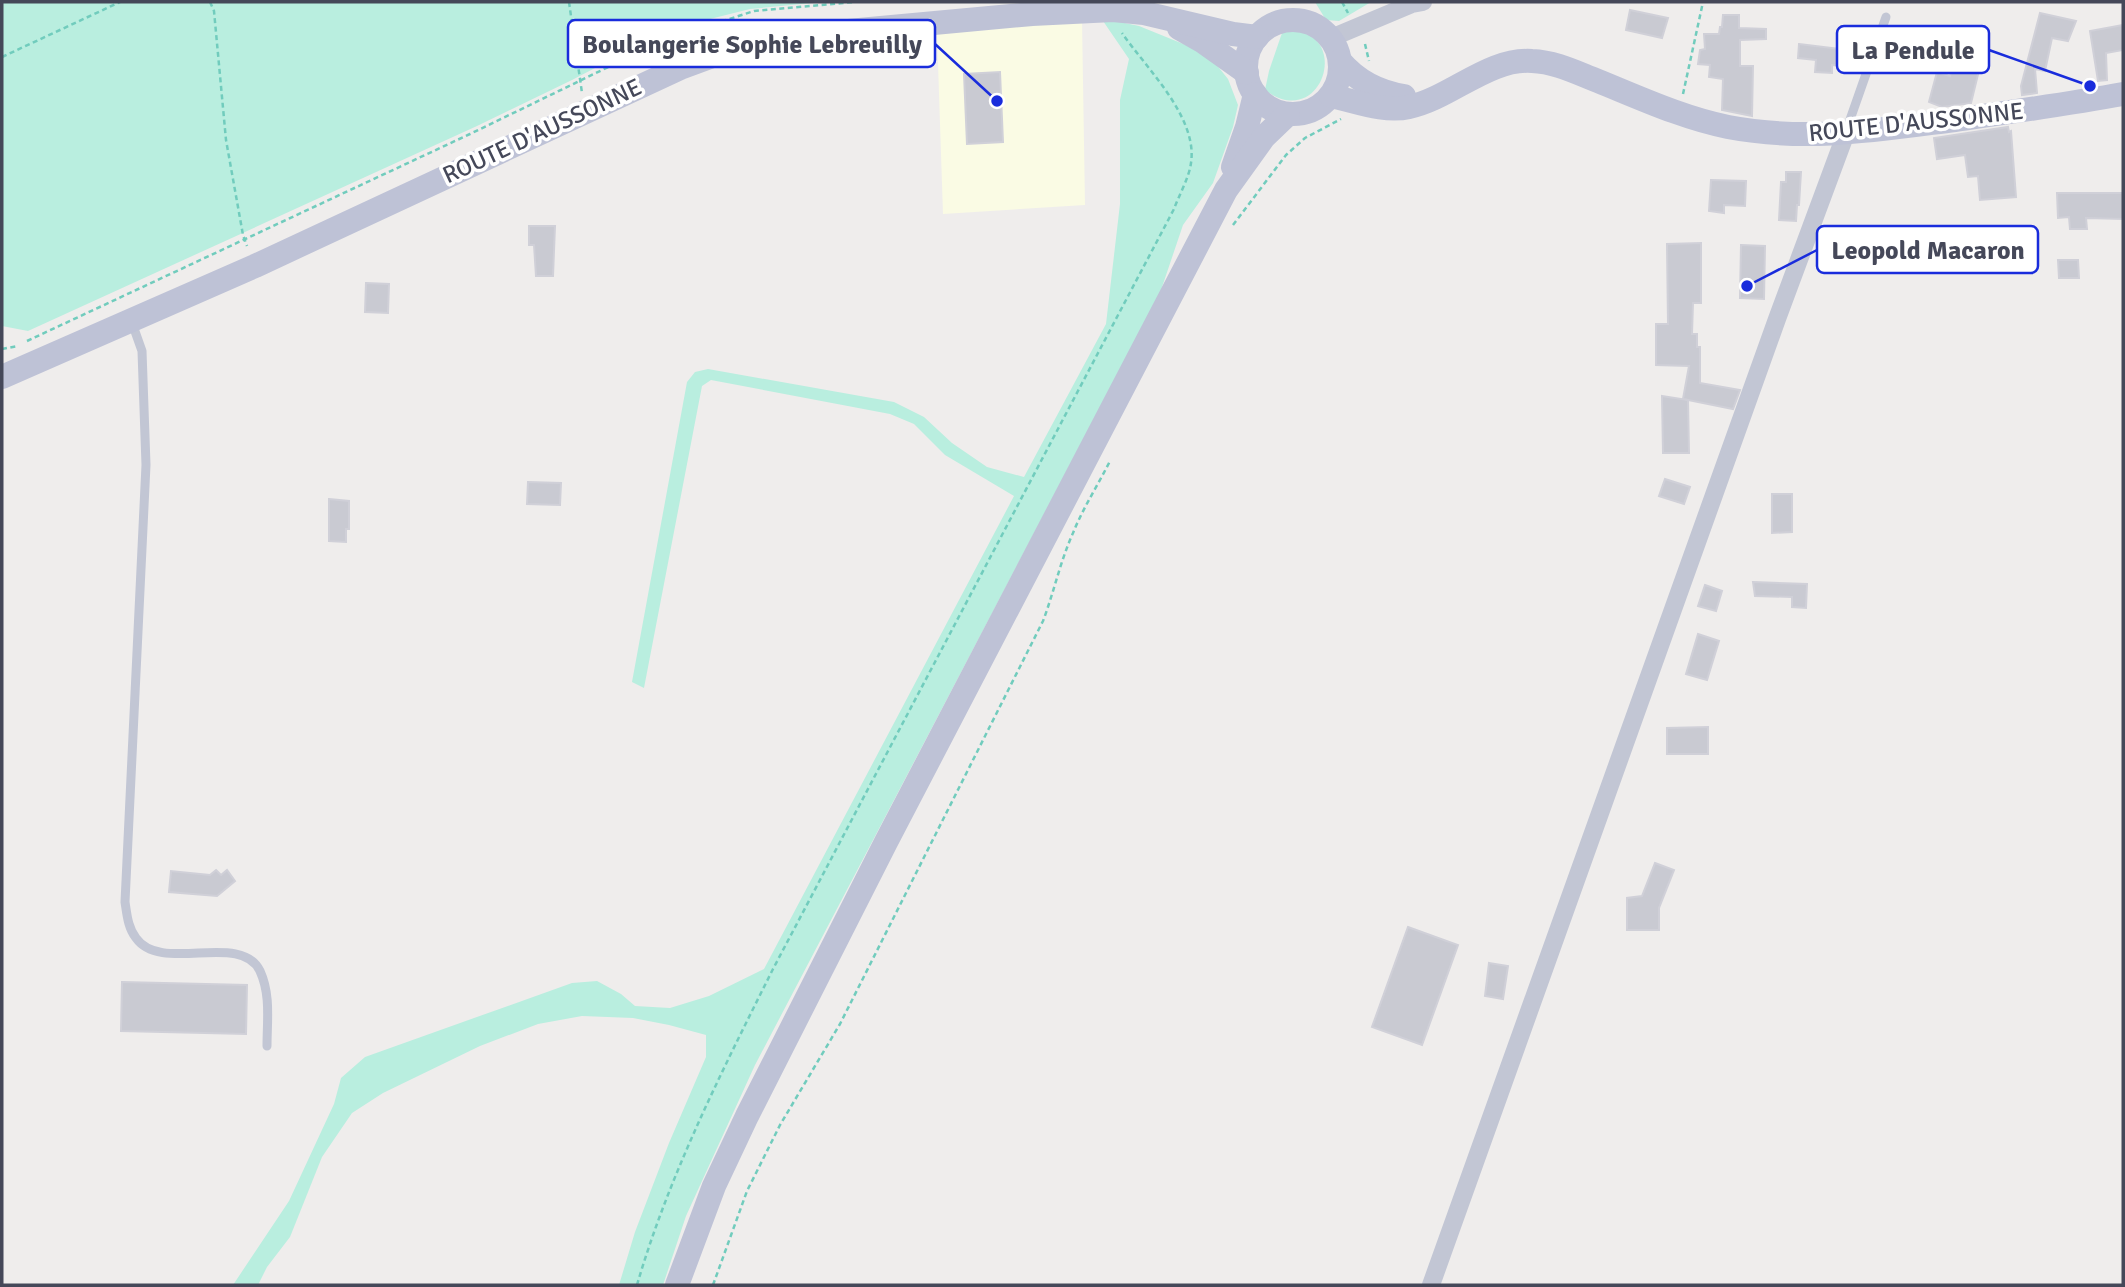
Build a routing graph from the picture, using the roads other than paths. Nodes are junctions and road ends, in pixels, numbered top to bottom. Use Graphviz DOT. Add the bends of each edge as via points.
graph roads {
  1 [pos="1417,3"];
  2 [pos="1308,12"];
  3 [pos="1157,16"];
  4 [pos="1886,17"];
  5 [pos="1271,21"];
  6 [pos="1331,38"];
  7 [pos="1340,61"];
  8 [pos="1251,83"];
  9 [pos="2123,94"];
  10 [pos="1331,96"];
  11 [pos="1433,98"];
  12 [pos="1288,114"];
  13 [pos="1846,133"];
  14 [pos="1226,190"];
  15 [pos="131,320"];
  16 [pos="2,377"];
  17 [pos="267,1046"];
  18 [pos="677,1285"];
  19 [pos="1432,1285"];
  1 -- 6 [label="street"];
  2 -- 5 [label="main road"];
  2 -- 6 [label="main road"];
  3 -- 5 [label="main road, ROUTE D'AUSSONNE" via="1233,34"];
  3 -- 8 [label="main road, ROUTE D'AUSSONNE" via="1202,41"];
  3 -- 15 [label="main road, ROUTE D'AUSSONNE" via="1113,10 1032,14 805,35 737,47 588,109"];
  4 -- 13 [label="lane"];
  5 -- 8 [label="main road" via="1250,48"];
  6 -- 7 [label="main road"];
  7 -- 10 [label="main road"];
  7 -- 11 [label="main road" via="1374,88"];
  8 -- 12 [label="main road" via="1269,108"];
  8 -- 14 [label="main road" via="1247,127"];
  9 -- 13 [label="main road, ROUTE D'AUSSONNE"];
  10 -- 11 [label="main road, ROUTE D'AUSSONNE" via="1392,108"];
  10 -- 12 [label="main road" via="1319,107"];
  11 -- 13 [label="main road, ROUTE D'AUSSONNE" via="1485,72 1531,61 1560,66 1679,114 1727,127 1806,135"];
  12 -- 14 [label="main road" via="1264,137"];
  13 -- 19 [label="street"];
  14 -- 18 [label="main road" via="747,1116 714,1186"];
  15 -- 16 [label="main road, ROUTE D'AUSSONNE"];
  15 -- 17 [label="lane" via="142,351 146,465 125,902 128,922 137,940 154,952 242,954 259,968 268,994"];
}
